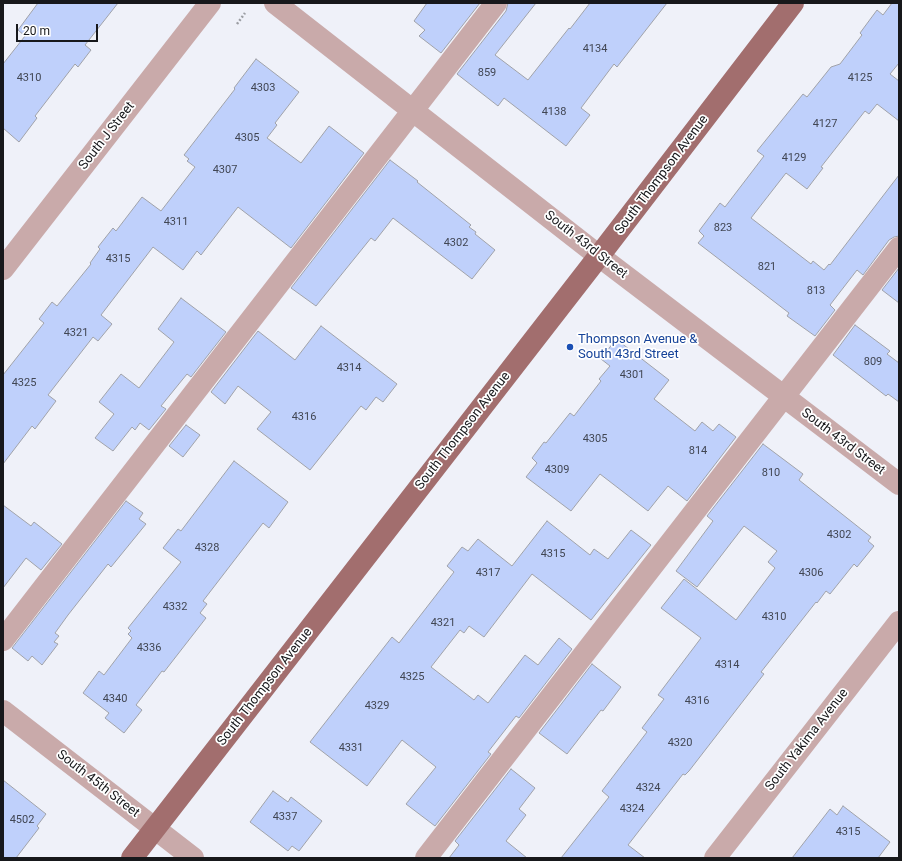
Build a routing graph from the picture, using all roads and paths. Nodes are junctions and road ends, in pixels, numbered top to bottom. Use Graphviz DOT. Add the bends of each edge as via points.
graph roads {
  1 [pos="210,3"];
  2 [pos="275,3"];
  3 [pos="496,3"];
  4 [pos="793,3"];
  5 [pos="245,14"];
  6 [pos="237,24"];
  7 [pos="413,110"];
  8 [pos="899,248"];
  9 [pos="600,256"];
  10 [pos="3,270"];
  11 [pos="784,396"];
  12 [pos="899,484"];
  13 [pos="899,622"];
  14 [pos="3,640"];
  15 [pos="3,711"];
  16 [pos="155,828"];
  17 [pos="132,858"];
  18 [pos="193,858"];
  19 [pos="426,858"];
  20 [pos="715,858"];
  1 -- 10 [label="street, South J Street"];
  2 -- 7 [label="street, South 43rd Street"];
  3 -- 7 [label="street"];
  4 -- 9 [label="main road, South Thompson Avenue"];
  5 -- 6 [label="path"];
  7 -- 9 [label="street, South 43rd Street"];
  7 -- 14 [label="street"];
  8 -- 11 [label="street"];
  9 -- 11 [label="street, South 43rd Street"];
  9 -- 16 [label="main road, South Thompson Avenue"];
  11 -- 12 [label="street, South 43rd Street"];
  11 -- 19 [label="street"];
  13 -- 20 [label="street, South Yakima Avenue"];
  15 -- 16 [label="street, South 45th Street"];
  16 -- 17 [label="main road, South Thompson Avenue"];
  16 -- 18 [label="street, South 45th Street"];
}
